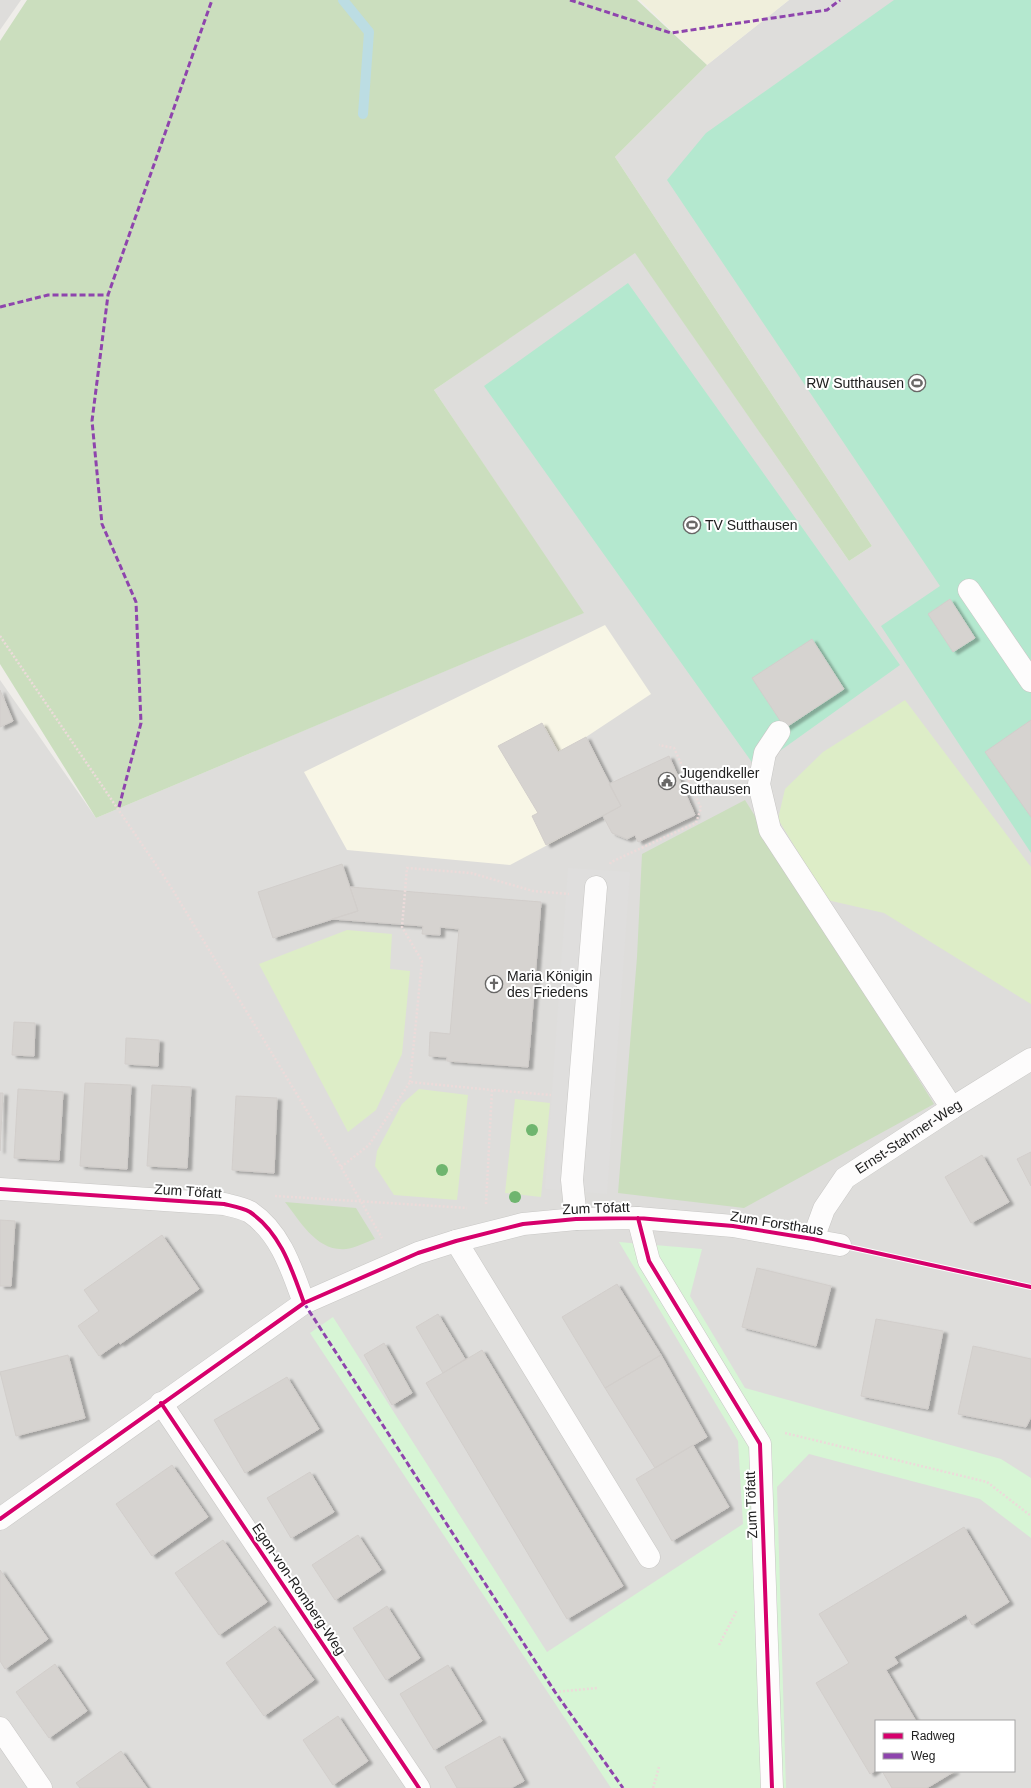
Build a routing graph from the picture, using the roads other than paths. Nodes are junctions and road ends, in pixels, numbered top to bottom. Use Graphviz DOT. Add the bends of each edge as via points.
graph roads {
  1 [pos="969,590"];
  2 [pos="1031,681"];
  3 [pos="779,732"];
  4 [pos="596,887"];
  5 [pos="1031,1058"];
  6 [pos="952,1108"];
  7 [pos="0,1189"];
  8 [pos="638,1218"];
  9 [pos="576,1219"];
  10 [pos="814,1239"];
  11 [pos="456,1241"];
  12 [pos="840,1245"];
  13 [pos="304,1303"];
  14 [pos="162,1403"];
  15 [pos="0,1519"];
  16 [pos="649,1557"];
  17 [pos="0,1728"];
  18 [pos="41,1788"];
  19 [pos="419,1788"];
  20 [pos="772,1788"];
  1 -- 2 [label="street"];
  3 -- 6 [label="street" via="765,753 759,784 770,830"];
  4 -- 9 [label="street" via="572,1180"];
  5 -- 6 [label="street, Ernst-Stahmer-Weg"];
  6 -- 10 [label="street, Ernst-Stahmer-Weg" via="845,1178 824,1209"];
  7 -- 13 [label="street, Zum Töfatt" via="224,1204 249,1212 269,1228 287,1256"];
  8 -- 9 [label="street, Zum Töfatt"];
  8 -- 10 [label="street, Zum Forsthaus" via="733,1226"];
  8 -- 20 [label="street, Zum Töfatt" via="648,1261 760,1444"];
  9 -- 11 [label="street, Zum Töfatt" via="523,1224"];
  10 -- 12 [label="street, Zum Forsthaus"];
  11 -- 13 [label="street, Zum Töfatt" via="396,1261"];
  11 -- 16 [label="street"];
  13 -- 14 [label="street"];
  14 -- 15 [label="street"];
  14 -- 19 [label="street, Egon-von-Romberg-Weg"];
  17 -- 18 [label="street"];
}
